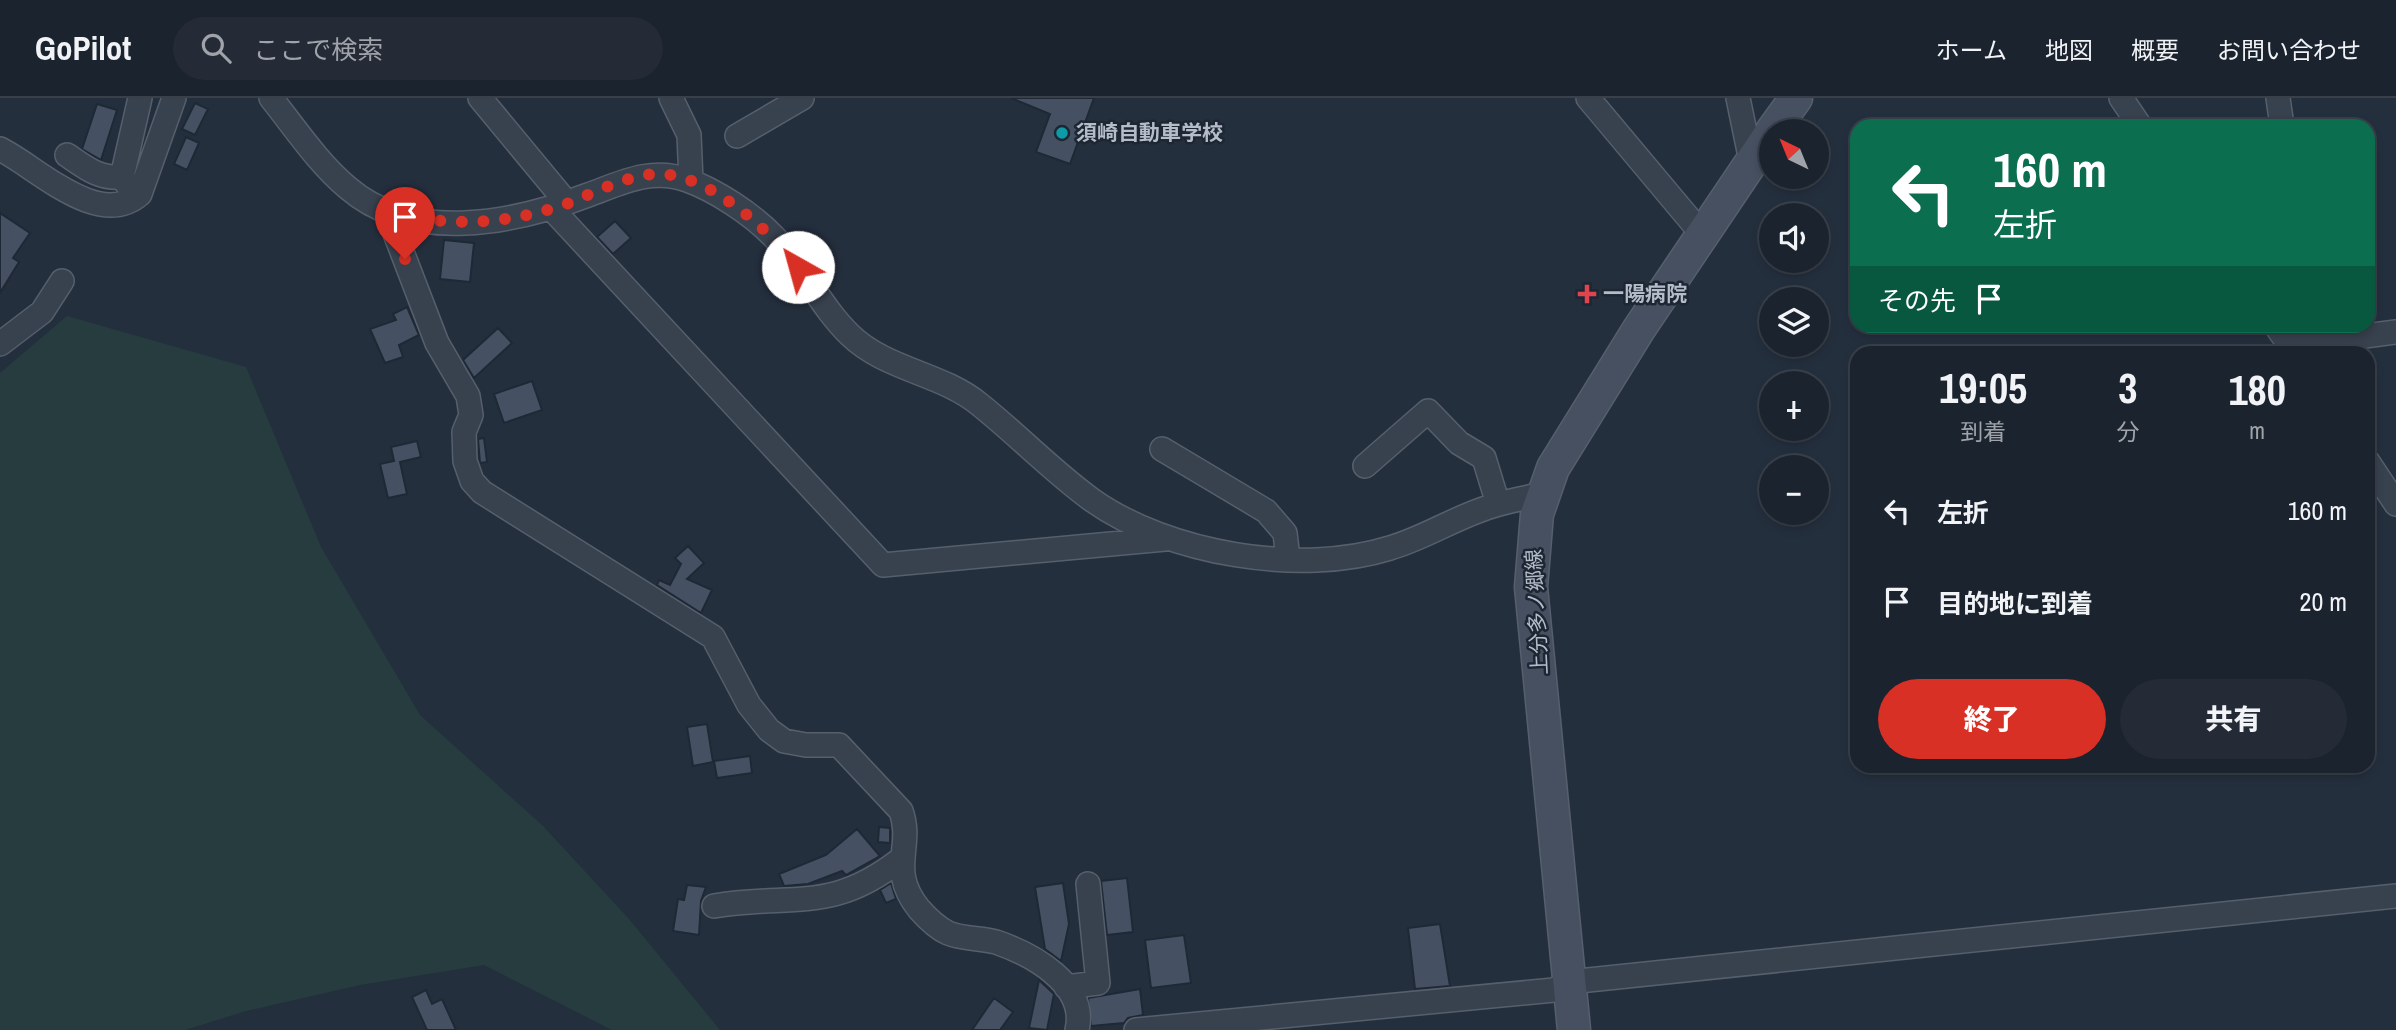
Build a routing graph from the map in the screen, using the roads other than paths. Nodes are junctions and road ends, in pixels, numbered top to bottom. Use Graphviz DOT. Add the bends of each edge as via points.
graph roads {
  1 [pos="140,98"];
  2 [pos="174,98"];
  3 [pos="271,98"];
  4 [pos="480,98"];
  5 [pos="671,98"];
  6 [pos="802,98"];
  7 [pos="1588,98"];
  8 [pos="1738,98"];
  9 [pos="1796,98"];
  10 [pos="2121,98"];
  11 [pos="2278,98"];
  12 [pos="1781,119"];
  13 [pos="2135,119"];
  14 [pos="2281,119"];
  15 [pos="737,136"];
  16 [pos="0,149"];
  17 [pos="67,155"];
  18 [pos="1753,166"];
  19 [pos="122,177"];
  20 [pos="691,181"];
  21 [pos="140,194"];
  22 [pos="559,206"];
  23 [pos="386,210"];
  24 [pos="1702,233"];
  25 [pos="62,281"];
  26 [pos="2396,332"];
  27 [pos="2287,333"];
  28 [pos="0,344"];
  29 [pos="2304,344"];
  30 [pos="1162,449"];
  31 [pos="1365,466"];
  32 [pos="2375,472"];
  33 [pos="1542,494"];
  34 [pos="1498,504"];
  35 [pos="2396,504"];
  36 [pos="1171,538"];
  37 [pos="1288,559"];
  38 [pos="901,859"];
  39 [pos="1088,884"];
  40 [pos="2396,896"];
  41 [pos="714,906"];
  42 [pos="1569,982"];
  43 [pos="1066,987"];
  44 [pos="1077,1030"];
  45 [pos="1136,1030"];
  46 [pos="1574,1030"];
  1 -- 19 [label="street"];
  2 -- 21 [label="street"];
  3 -- 23 [label="street" via="338,179"];
  4 -- 22 [label="street"];
  5 -- 20 [label="street" via="689,135"];
  6 -- 15 [label="street"];
  7 -- 24 [label="street"];
  8 -- 18 [label="street"];
  9 -- 12 [label="main road, 上分多ノ郷線"];
  10 -- 13 [label="street"];
  11 -- 14 [label="street"];
  16 -- 21 [label="street" via="86,201 120,206"];
  17 -- 19 [label="street" via="94,174"];
  18 -- 24 [label="main road, 上分多ノ郷線"];
  19 -- 21 [label="street"];
  20 -- 22 [label="street" via="665,174 639,176"];
  20 -- 36 [label="street" via="773,236 860,344 966,394 1094,501"];
  22 -- 23 [label="street" via="469,222 412,218"];
  22 -- 36 [label="street" via="883,565"];
  23 -- 38 [label="street" via="437,342 468,396 471,415 463,448 472,481 501,506 713,637 748,705 784,741 839,745 901,811"];
  24 -- 33 [label="main road, 上分多ノ郷線" via="1600,391"];
  25 -- 28 [label="street" via="42,312"];
  26 -- 29 [label="street"];
  27 -- 29 [label="street"];
  30 -- 37 [label="street" via="1266,511 1285,533"];
  31 -- 34 [label="street" via="1428,411 1460,443 1484,458"];
  32 -- 35 [label="street"];
  33 -- 34 [label="street"];
  33 -- 42 [label="main road, 上分多ノ郷線" via="1533,538 1531,587"];
  34 -- 37 [label="street" via="1388,549 1334,558"];
  36 -- 37 [label="street" via="1223,552"];
  38 -- 41 [label="street" via="860,887 816,900"];
  38 -- 43 [label="street" via="903,882 911,898 939,928 1018,951 1043,965"];
  39 -- 43 [label="street" via="1098,983"];
  40 -- 42 [label="street"];
  42 -- 45 [label="street" via="1554,990"];
  42 -- 46 [label="main road, 上分多ノ郷線"];
  43 -- 44 [label="street" via="1074,1002"];
}
